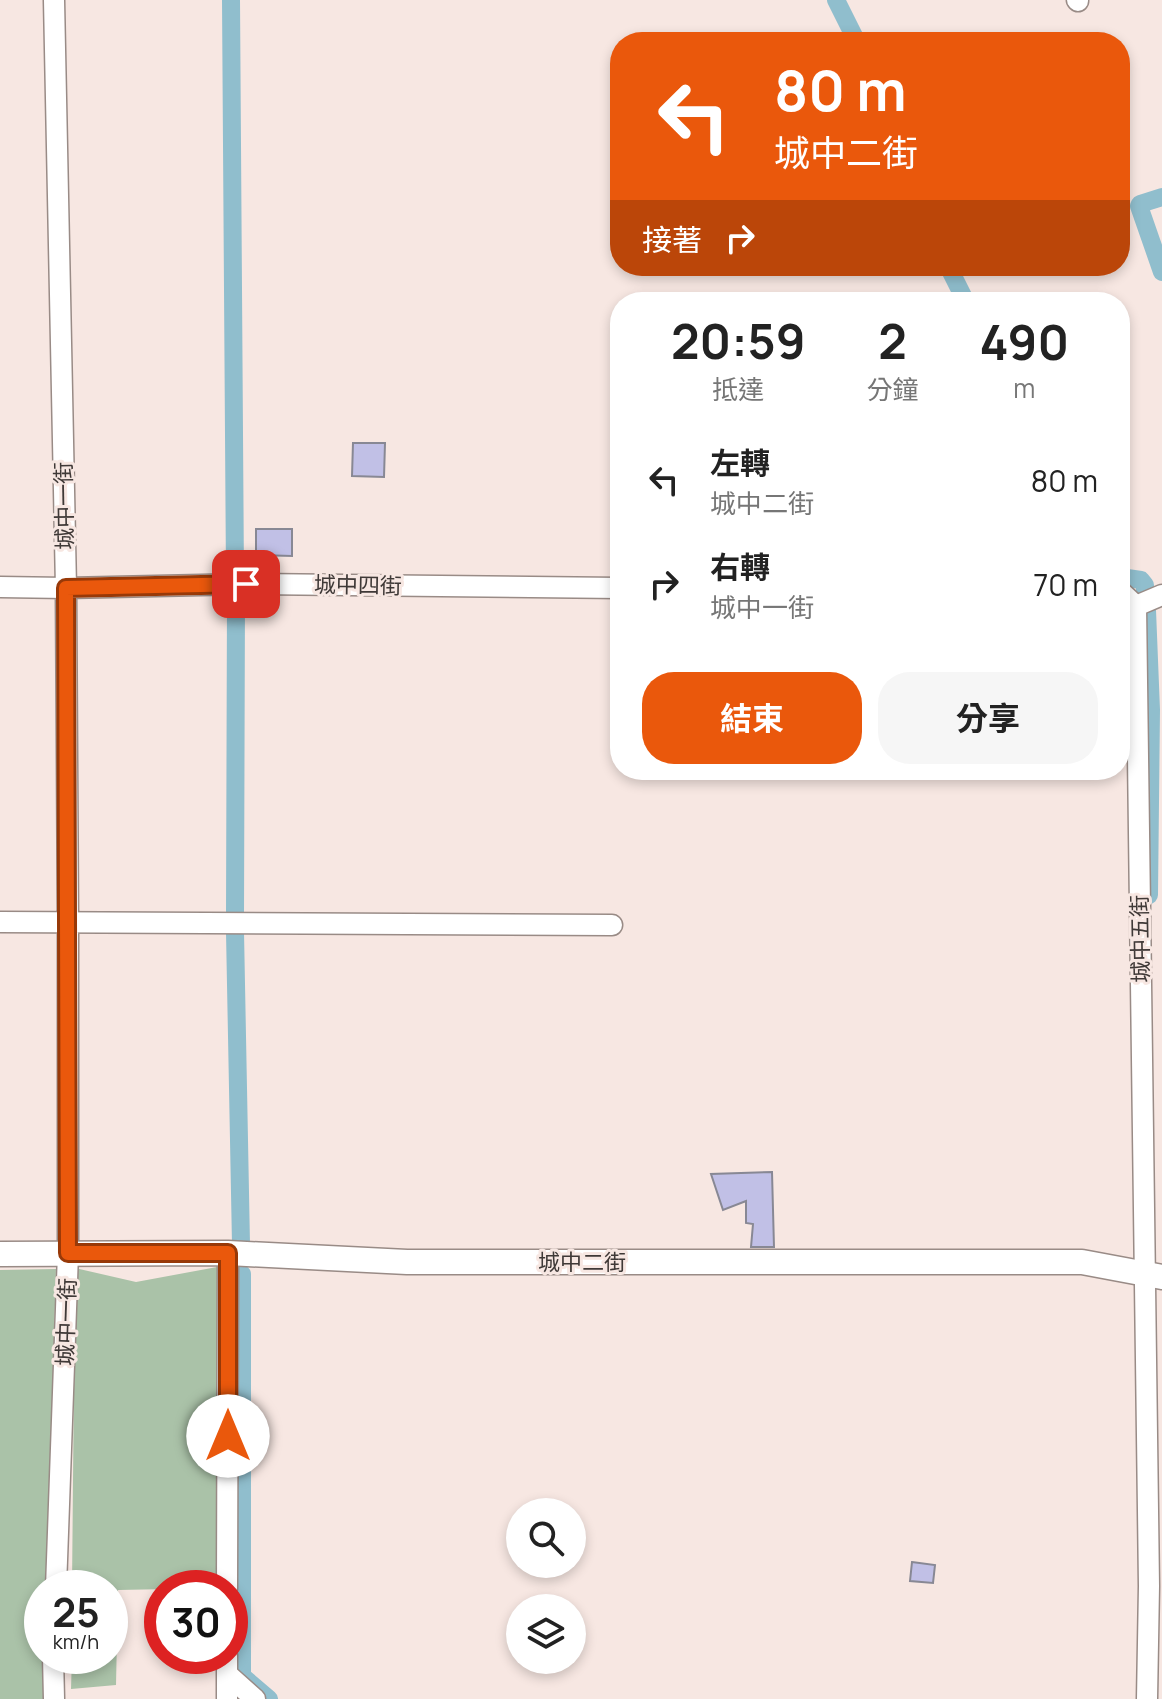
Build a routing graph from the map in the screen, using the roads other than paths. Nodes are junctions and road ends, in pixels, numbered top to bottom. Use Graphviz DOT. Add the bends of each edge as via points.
graph roads {
  1 [pos="54,0"];
  2 [pos="0,587"];
  3 [pos="66,588"];
  4 [pos="610,588"];
  5 [pos="1162,595"];
  6 [pos="1130,600"];
  7 [pos="1136,606"];
  8 [pos="0,922"];
  9 [pos="68,924"];
  10 [pos="612,925"];
  11 [pos="68,1253"];
  12 [pos="228,1253"];
  13 [pos="0,1254"];
  14 [pos="1153,1275"];
  15 [pos="57,1570"];
  16 [pos="227,1570"];
  17 [pos="53,1674"];
  18 [pos="227,1674"];
  19 [pos="234,1674"];
  20 [pos="54,1699"];
  21 [pos="227,1699"];
  22 [pos="255,1699"];
  23 [pos="1147,1699"];
  1 -- 3 [label="street, 城中一街"];
  2 -- 3 [label="street, 城中四街"];
  3 -- 4 [label="street, 城中四街"];
  3 -- 9 [label="street, 城中一街"];
  5 -- 7 [label="street"];
  6 -- 7 [label="street"];
  7 -- 14 [label="street, 城中五街"];
  8 -- 9 [label="street"];
  9 -- 10 [label="street"];
  9 -- 11 [label="street, 城中一街"];
  11 -- 12 [label="street, 城中二街"];
  11 -- 13 [label="street, 城中二街"];
  11 -- 15 [label="street, 城中一街"];
  12 -- 14 [label="street, 城中二街" via="407,1262 1082,1262"];
  12 -- 16 [label="street"];
  14 -- 23 [label="street, 城中五街"];
  17 -- 20 [label="street"];
  18 -- 21 [label="street"];
  19 -- 22 [label="street"];
}
